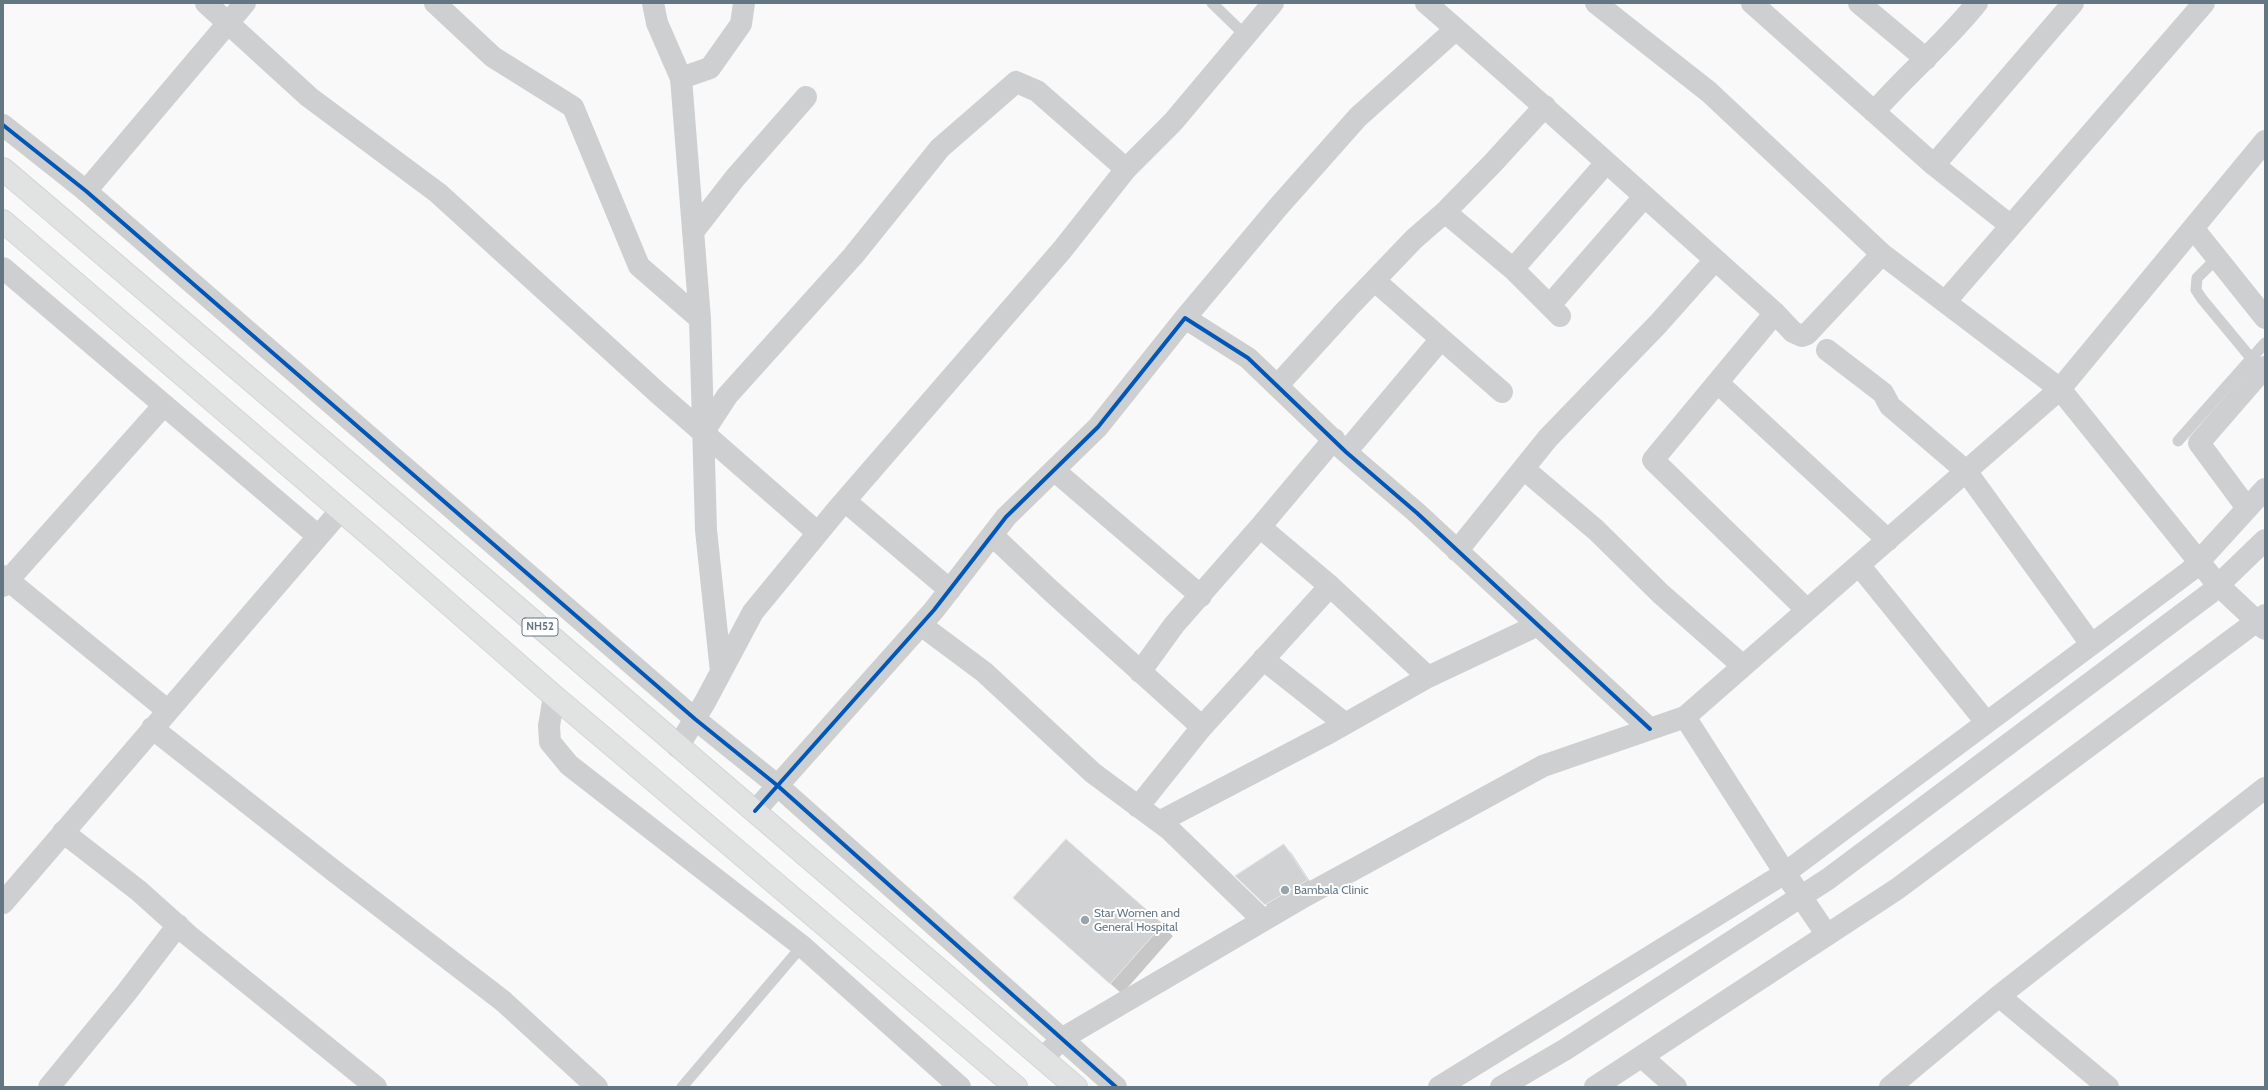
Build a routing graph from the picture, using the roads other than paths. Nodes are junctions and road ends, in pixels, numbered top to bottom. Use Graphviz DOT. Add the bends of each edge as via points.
graph roads {
  1 [pos="206,3"];
  2 [pos="245,3"];
  3 [pos="435,3"];
  4 [pos="653,3"];
  5 [pos="744,3"];
  6 [pos="1212,3"];
  7 [pos="1273,3"];
  8 [pos="1426,3"];
  9 [pos="1596,3"];
  10 [pos="1752,3"];
  11 [pos="1859,3"];
  12 [pos="1977,3"];
  13 [pos="2073,3"];
  14 [pos="2204,3"];
  15 [pos="229,22"];
  16 [pos="1456,29"];
  17 [pos="1246,36"];
  18 [pos="1926,59"];
  19 [pos="681,78"];
  20 [pos="806,97"];
  21 [pos="1545,106"];
  22 [pos="1874,112"];
  23 [pos="3,125"];
  24 [pos="2265,141"];
  25 [pos="1606,163"];
  26 [pos="1934,165"];
  27 [pos="3,169"];
  28 [pos="1126,169"];
  29 [pos="86,190"];
  30 [pos="1644,197"];
  31 [pos="1445,212"];
  32 [pos="3,221"];
  33 [pos="2011,226"];
  34 [pos="2193,228"];
  35 [pos="693,232"];
  36 [pos="1882,254"];
  37 [pos="2217,258"];
  38 [pos="1715,260"];
  39 [pos="3,268"];
  40 [pos="1513,269"];
  41 [pos="1375,281"];
  42 [pos="1945,302"];
  43 [pos="1775,313"];
  44 [pos="1185,318"];
  45 [pos="2265,318"];
  46 [pos="700,319"];
  47 [pos="1441,339"];
  48 [pos="2265,343"];
  49 [pos="1828,350"];
  50 [pos="2258,363"];
  51 [pos="1718,383"];
  52 [pos="1276,386"];
  53 [pos="2060,389"];
  54 [pos="1502,392"];
  55 [pos="164,405"];
  56 [pos="703,433"];
  57 [pos="2178,441"];
  58 [pos="1340,446"];
  59 [pos="1524,469"];
  60 [pos="1055,471"];
  61 [pos="1966,471"];
  62 [pos="2265,489"];
  63 [pos="845,501"];
  64 [pos="2247,508"];
  65 [pos="341,510"];
  66 [pos="1260,527"];
  67 [pos="818,533"];
  68 [pos="992,535"];
  69 [pos="318,536"];
  70 [pos="1888,540"];
  71 [pos="2265,540"];
  72 [pos="1457,551"];
  73 [pos="2198,562"];
  74 [pos="1859,565"];
  75 [pos="5,581"];
  76 [pos="2217,584"];
  77 [pos="1330,586"];
  78 [pos="950,590"];
  79 [pos="1201,596"];
  80 [pos="1807,610"];
  81 [pos="2263,622"];
  82 [pos="921,625"];
  83 [pos="1536,626"];
  84 [pos="2091,644"];
  85 [pos="1263,659"];
  86 [pos="1743,666"];
  87 [pos="721,672"];
  88 [pos="1140,672"];
  89 [pos="1428,677"];
  90 [pos="554,696"];
  91 [pos="167,710"];
  92 [pos="1685,717"];
  93 [pos="695,719"];
  94 [pos="1986,722"];
  95 [pos="1344,723"];
  96 [pos="1202,727"];
  97 [pos="152,728"];
  98 [pos="1650,729"];
  99 [pos="678,747"];
  100 [pos="778,786"];
  101 [pos="2265,788"];
  102 [pos="1138,806"];
  103 [pos="755,811"];
  104 [pos="1159,822"];
  105 [pos="63,832"];
  106 [pos="1785,873"];
  107 [pos="1801,896"];
  108 [pos="3,903"];
  109 [pos="1263,920"];
  110 [pos="178,926"];
  111 [pos="1827,935"];
  112 [pos="802,946"];
  113 [pos="1999,996"];
  114 [pos="1063,1038"];
  115 [pos="1642,1057"];
  116 [pos="1043,1058"];
  117 [pos="49,1087"];
  118 [pos="376,1087"];
  119 [pos="596,1087"];
  120 [pos="682,1087"];
  121 [pos="960,1087"];
  122 [pos="1016,1087"];
  123 [pos="1076,1087"];
  124 [pos="1116,1087"];
  125 [pos="1439,1087"];
  126 [pos="1501,1087"];
  127 [pos="1596,1087"];
  128 [pos="1676,1087"];
  129 [pos="1892,1087"];
  130 [pos="2108,1087"];
  1 -- 15 [label="street"];
  2 -- 15 [label="street"];
  3 -- 46 [label="street" via="493,58 573,107 639,266"];
  4 -- 19 [label="street" via="657,23"];
  5 -- 19 [label="street" via="741,24 710,68"];
  6 -- 17 [label="lane"];
  7 -- 17 [label="street"];
  8 -- 16 [label="street"];
  9 -- 36 [label="street" via="1709,92"];
  10 -- 22 [label="street"];
  11 -- 18 [label="street"];
  12 -- 18 [label="street" via="1960,25"];
  13 -- 26 [label="street"];
  14 -- 33 [label="street"];
  15 -- 29 [label="street"];
  15 -- 56 [label="street" via="309,97 438,194"];
  16 -- 21 [label="street"];
  16 -- 44 [label="street" via="1358,117"];
  17 -- 28 [label="street" via="1173,122"];
  18 -- 22 [label="street"];
  19 -- 35 [label="street"];
  20 -- 35 [label="street" via="735,178"];
  21 -- 25 [label="street"];
  21 -- 31 [label="street"];
  22 -- 26 [label="street"];
  23 -- 29 [label="street"];
  24 -- 34 [label="street"];
  25 -- 30 [label="street"];
  25 -- 40 [label="street"];
  26 -- 33 [label="street"];
  27 -- 99 [label="highway, NH52"];
  28 -- 56 [label="street" via="1037,91 1016,82 940,148 854,256 727,396"];
  28 -- 63 [label="street" via="1057,256"];
  29 -- 93 [label="street"];
  30 -- 38 [label="street"];
  30 -- 40 [label="street" via="1555,310"];
  31 -- 40 [label="street"];
  31 -- 41 [label="street" via="1414,239"];
  32 -- 65 [label="highway"];
  33 -- 42 [label="street"];
  34 -- 37 [label="street"];
  34 -- 53 [label="street"];
  35 -- 46 [label="street"];
  36 -- 42 [label="street"];
  36 -- 43 [label="street" via="1807,334 1802,336 1793,332"];
  37 -- 45 [label="street"];
  37 -- 50 [label="lane" via="2197,278 2196,290"];
  38 -- 43 [label="street"];
  38 -- 59 [label="street" via="1659,323 1548,438"];
  39 -- 55 [label="street"];
  41 -- 47 [label="street"];
  41 -- 52 [label="street"];
  42 -- 53 [label="street"];
  43 -- 51 [label="street"];
  44 -- 52 [label="street" via="1248,358"];
  44 -- 60 [label="street" via="1098,427"];
  46 -- 56 [label="street"];
  47 -- 54 [label="street"];
  47 -- 58 [label="street"];
  48 -- 50 [label="lane"];
  49 -- 61 [label="street" via="1883,393 1890,406"];
  50 -- 57 [label="lane"];
  50 -- 64 [label="street" via="2199,443"];
  51 -- 70 [label="street"];
  51 -- 80 [label="street" via="1653,460"];
  52 -- 58 [label="street"];
  53 -- 61 [label="street"];
  53 -- 73 [label="street"];
  55 -- 69 [label="street"];
  55 -- 75 [label="street"];
  56 -- 67 [label="street"];
  56 -- 87 [label="street" via="706,530"];
  58 -- 66 [label="street"];
  58 -- 72 [label="street"];
  59 -- 72 [label="street"];
  59 -- 86 [label="street" via="1596,530 1661,594"];
  60 -- 68 [label="street" via="1006,517"];
  60 -- 79 [label="street"];
  61 -- 70 [label="street"];
  61 -- 84 [label="street"];
  62 -- 64 [label="street"];
  63 -- 67 [label="street"];
  63 -- 78 [label="street"];
  64 -- 73 [label="street"];
  65 -- 69 [label="street"];
  65 -- 90 [label="highway"];
  66 -- 77 [label="street"];
  66 -- 79 [label="street"];
  67 -- 87 [label="street" via="753,612"];
  68 -- 78 [label="street"];
  68 -- 88 [label="street"];
  69 -- 91 [label="street"];
  70 -- 74 [label="street"];
  71 -- 76 [label="street"];
  72 -- 83 [label="street"];
  73 -- 76 [label="street"];
  73 -- 84 [label="street" via="2190,571"];
  74 -- 80 [label="street"];
  74 -- 94 [label="street"];
  75 -- 91 [label="street"];
  76 -- 81 [label="street"];
  76 -- 107 [label="street" via="2209,594"];
  77 -- 85 [label="street"];
  77 -- 89 [label="street"];
  78 -- 82 [label="street"];
  79 -- 88 [label="street" via="1174,625"];
  80 -- 86 [label="street"];
  81 -- 111 [label="street" via="1898,889"];
  82 -- 100 [label="street"];
  82 -- 102 [label="street" via="984,672 1093,773"];
  83 -- 89 [label="street"];
  83 -- 98 [label="street"];
  84 -- 94 [label="street"];
  85 -- 95 [label="street"];
  85 -- 96 [label="street"];
  86 -- 92 [label="street"];
  87 -- 93 [label="street"];
  88 -- 96 [label="street"];
  89 -- 95 [label="street"];
  90 -- 112 [label="street" via="549,726 550,742 569,765"];
  90 -- 122 [label="highway"];
  91 -- 97 [label="street"];
  92 -- 98 [label="street"];
  92 -- 106 [label="street"];
  93 -- 99 [label="street"];
  93 -- 100 [label="street"];
  94 -- 106 [label="street"];
  95 -- 104 [label="street"];
  96 -- 102 [label="street"];
  97 -- 105 [label="street"];
  97 -- 119 [label="street" via="503,1000"];
  98 -- 109 [label="street" via="1543,766"];
  99 -- 103 [label="highway, NH52"];
  100 -- 103 [label="street"];
  100 -- 114 [label="street"];
  101 -- 113 [label="street"];
  102 -- 104 [label="street"];
  103 -- 116 [label="highway, NH52"];
  104 -- 109 [label="street"];
  105 -- 108 [label="street"];
  105 -- 110 [label="street" via="139,891"];
  106 -- 107 [label="street"];
  106 -- 125 [label="street"];
  107 -- 111 [label="street"];
  107 -- 126 [label="street" via="1566,1049"];
  109 -- 114 [label="street"];
  110 -- 117 [label="street"];
  110 -- 118 [label="street"];
  111 -- 115 [label="street"];
  112 -- 120 [label="lane"];
  112 -- 121 [label="street"];
  113 -- 129 [label="street"];
  113 -- 130 [label="street"];
  114 -- 116 [label="street"];
  114 -- 124 [label="street"];
  115 -- 127 [label="street"];
  115 -- 128 [label="street"];
  116 -- 123 [label="highway, NH52"];
}
